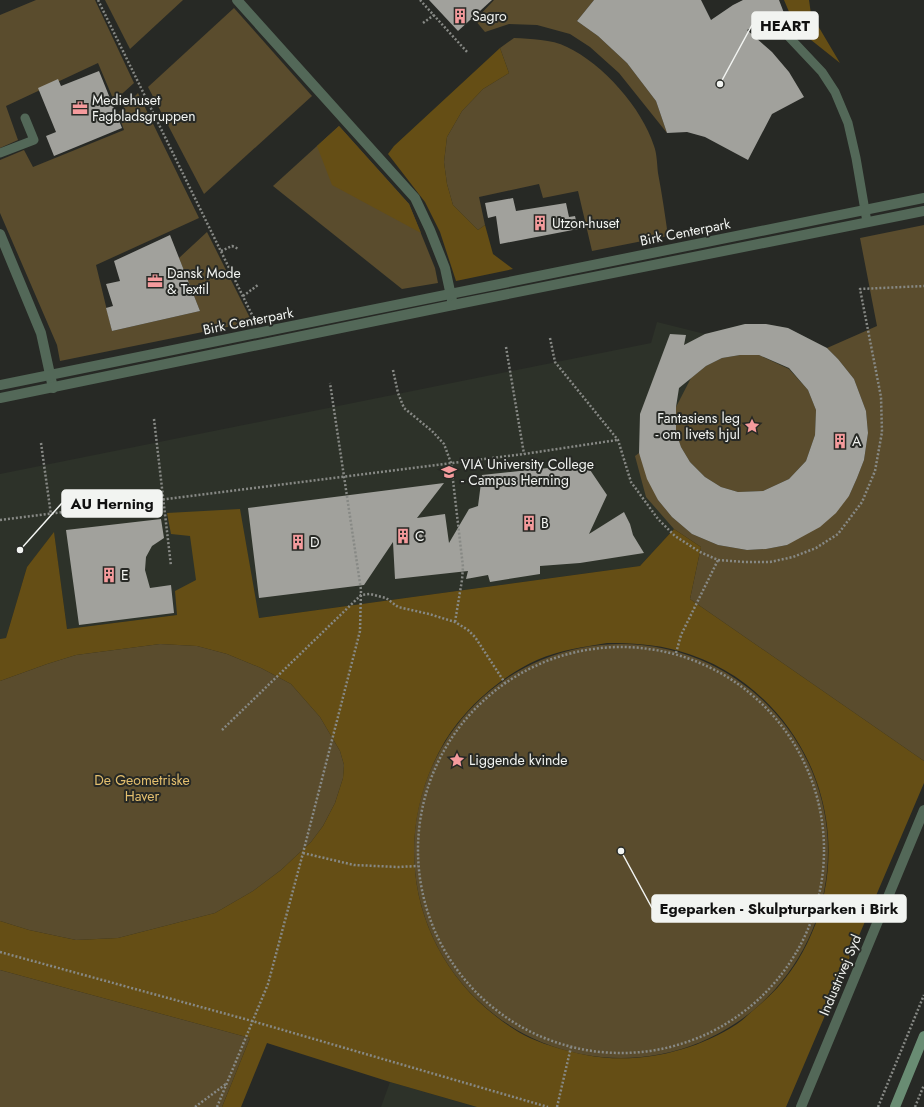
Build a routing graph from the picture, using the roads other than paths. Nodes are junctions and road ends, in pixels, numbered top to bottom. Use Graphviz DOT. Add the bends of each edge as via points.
graph roads {
  1 [pos="237,0"];
  2 [pos="782,20"];
  3 [pos="25,118"];
  4 [pos="0,153"];
  5 [pos="924,198"];
  6 [pos="864,210"];
  7 [pos="924,211"];
  8 [pos="867,222"];
  9 [pos="0,234"];
  10 [pos="678,248"];
  11 [pos="679,260"];
  12 [pos="451,294"];
  13 [pos="453,305"];
  14 [pos="50,375"];
  15 [pos="0,385"];
  16 [pos="53,388"];
  17 [pos="0,398"];
  18 [pos="924,810"];
  19 [pos="924,1036"];
  20 [pos="801,1107"];
  21 [pos="894,1107"];
  1 -- 12 [label="street" via="415,198 445,268"];
  2 -- 6 [label="lane" via="789,36 822,72 835,92 848,123"];
  3 -- 4 [label="lane" via="34,140"];
  5 -- 6 [label="street, Birk Centerpark"];
  6 -- 8 [label="lane"];
  6 -- 10 [label="street, Birk Centerpark"];
  7 -- 8 [label="street, Birk Centerpark"];
  8 -- 11 [label="street, Birk Centerpark"];
  9 -- 14 [label="street" via="41,333"];
  10 -- 11 [label="street"];
  10 -- 12 [label="street, Birk Centerpark"];
  11 -- 13 [label="street, Birk Centerpark"];
  12 -- 13 [label="street"];
  12 -- 14 [label="street, Birk Centerpark"];
  13 -- 16 [label="street, Birk Centerpark"];
  14 -- 15 [label="street, Birk Centerpark"];
  14 -- 16 [label="street"];
  16 -- 17 [label="street, Birk Centerpark"];
  18 -- 20 [label="street, Industrivej Syd"];
  19 -- 21 [label="main road"];
}
